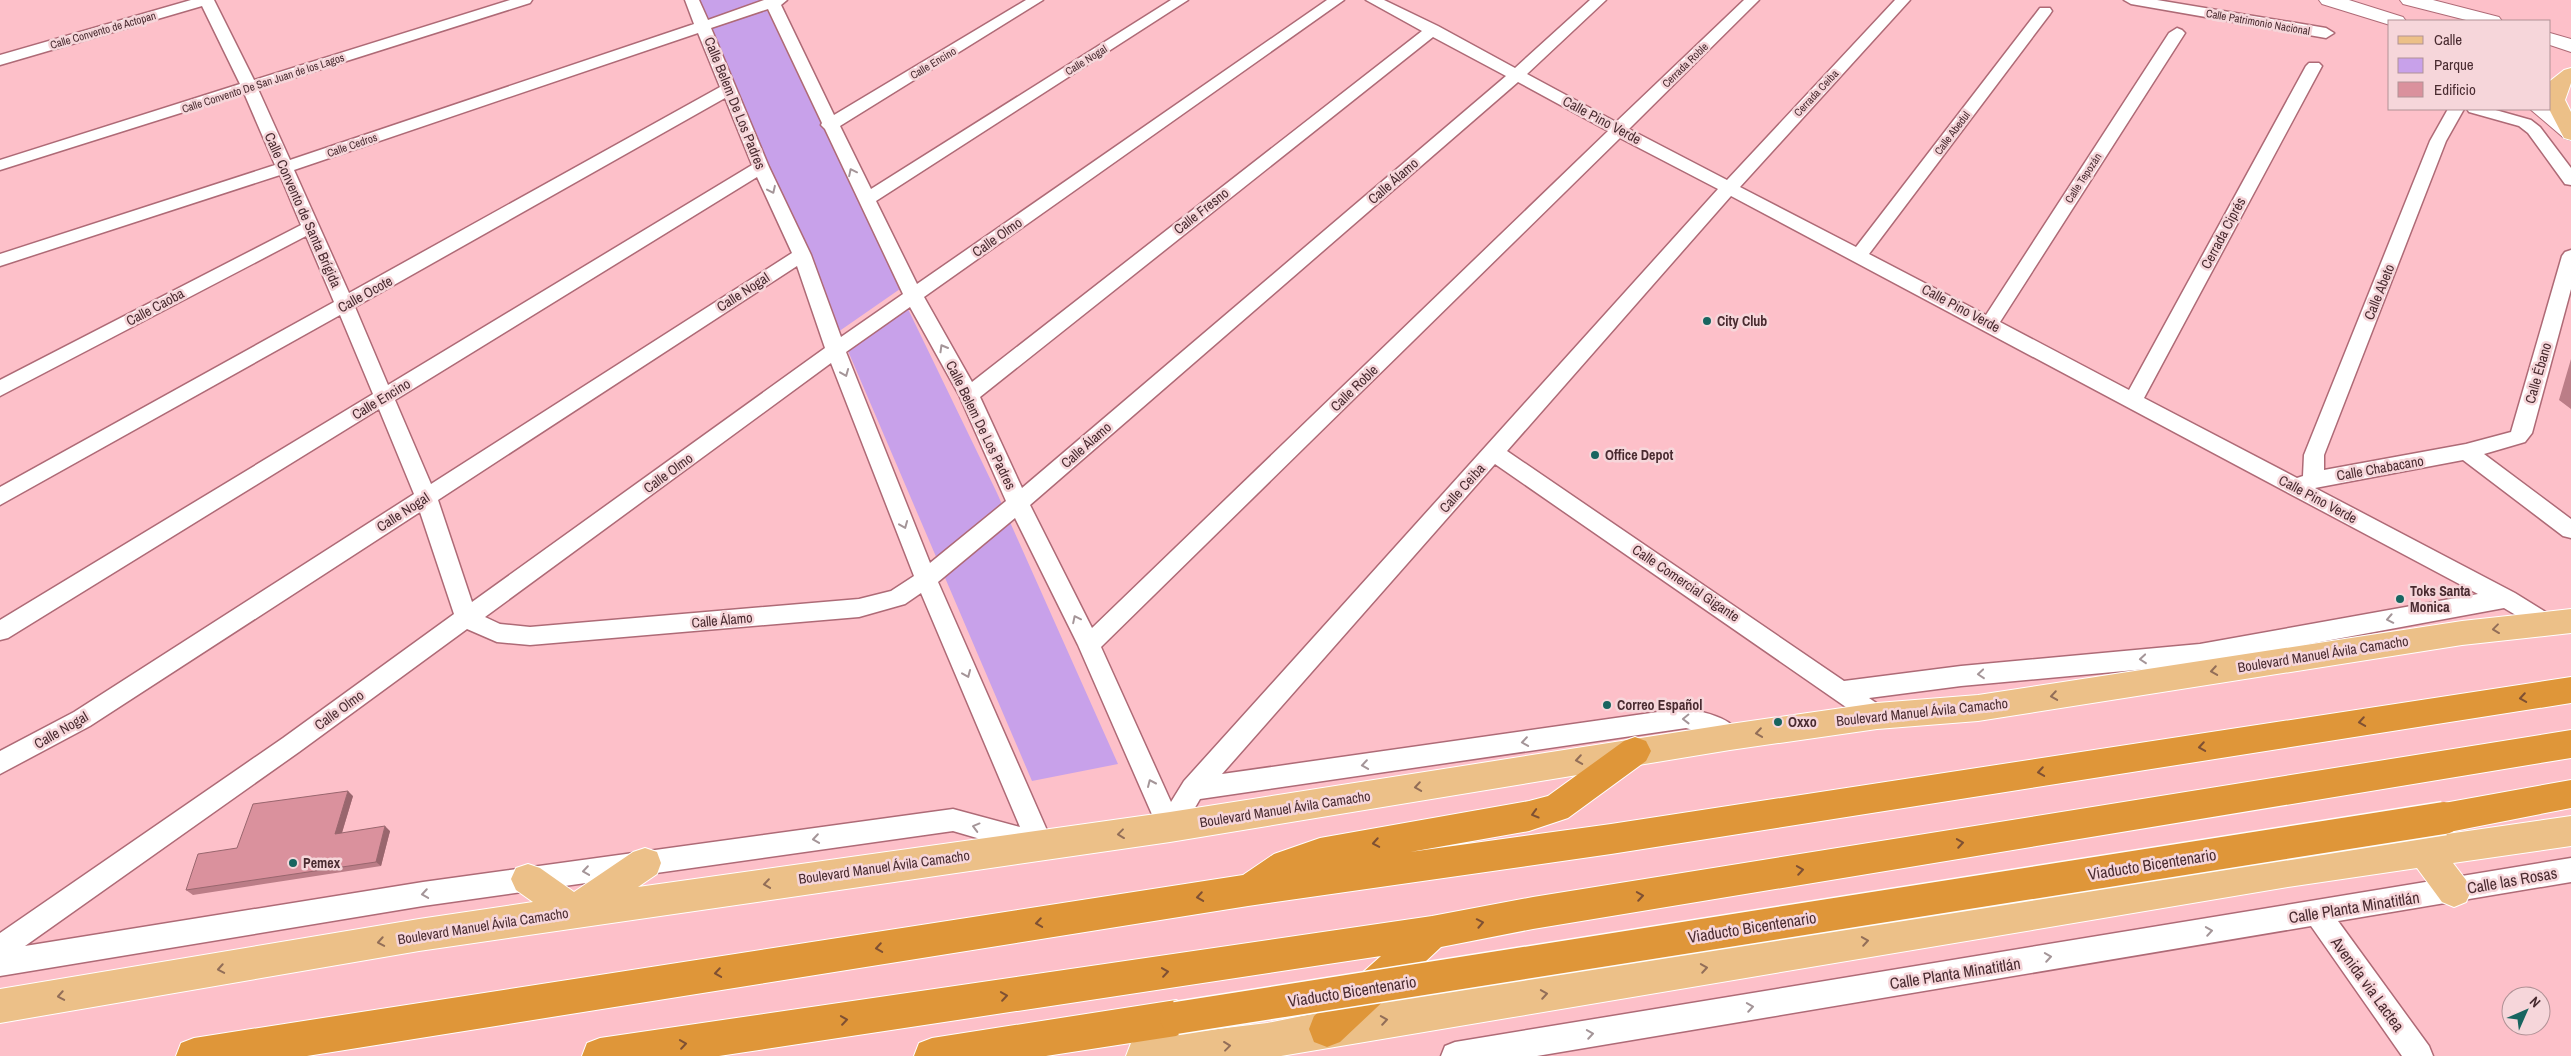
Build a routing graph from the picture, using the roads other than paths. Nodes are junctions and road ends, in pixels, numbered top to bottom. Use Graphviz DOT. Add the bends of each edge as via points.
graph roads {
  1 [pos="206,0"];
  2 [pos="525,0"];
  3 [pos="692,0"];
  4 [pos="1036,0"];
  5 [pos="1181,0"];
  6 [pos="1337,0"];
  7 [pos="1373,0"];
  8 [pos="1599,0"];
  9 [pos="1752,0"];
  10 [pos="1903,0"];
  11 [pos="2131,0"];
  12 [pos="2329,0"];
  13 [pos="2410,0"];
  14 [pos="774,1"];
  15 [pos="2045,11"];
  16 [pos="2393,20"];
  17 [pos="2488,20"];
  18 [pos="704,26"];
  19 [pos="1432,29"];
  20 [pos="2177,33"];
  21 [pos="2326,33"];
  22 [pos="2551,40"];
  23 [pos="2571,46"];
  24 [pos="0,60"];
  25 [pos="2314,66"];
  26 [pos="1518,74"];
  27 [pos="2571,74"];
  28 [pos="250,88"];
  29 [pos="729,88"];
  30 [pos="2455,110"];
  31 [pos="2483,110"];
  32 [pos="2532,116"];
  33 [pos="829,125"];
  34 [pos="1620,130"];
  35 [pos="2571,134"];
  36 [pos="0,165"];
  37 [pos="761,167"];
  38 [pos="284,168"];
  39 [pos="2571,180"];
  40 [pos="1731,188"];
  41 [pos="866,200"];
  42 [pos="312,227"];
  43 [pos="802,255"];
  44 [pos="1859,255"];
  45 [pos="2571,256"];
  46 [pos="0,260"];
  47 [pos="913,295"];
  48 [pos="345,305"];
  49 [pos="1990,323"];
  50 [pos="836,351"];
  51 [pos="0,389"];
  52 [pos="969,395"];
  53 [pos="383,398"];
  54 [pos="2133,401"];
  55 [pos="1494,452"];
  56 [pos="2466,452"];
  57 [pos="2304,483"];
  58 [pos="0,497"];
  59 [pos="426,497"];
  60 [pos="1018,503"];
  61 [pos="2571,530"];
  62 [pos="926,579"];
  63 [pos="2507,599"];
  64 [pos="467,619"];
  65 [pos="2558,622"];
  66 [pos="0,630"];
  67 [pos="1089,646"];
  68 [pos="2571,690"];
  69 [pos="1843,691"];
  70 [pos="1877,716"];
  71 [pos="1730,737"];
  72 [pos="2571,744"];
  73 [pos="1635,751"];
  74 [pos="0,763"];
  75 [pos="1193,789"];
  76 [pos="2571,794"];
  77 [pos="1170,827"];
  78 [pos="2571,831"];
  79 [pos="1040,844"];
  80 [pos="2425,852"];
  81 [pos="645,863"];
  82 [pos="2571,870"];
  83 [pos="528,879"];
  84 [pos="1248,890"];
  85 [pos="2454,891"];
  86 [pos="574,912"];
  87 [pos="2316,913"];
  88 [pos="1432,932"];
  89 [pos="0,948"];
  90 [pos="0,963"];
  91 [pos="0,1006"];
  92 [pos="1326,1029"];
  93 [pos="1271,1048"];
  94 [pos="194,1056"];
  95 [pos="600,1056"];
  96 [pos="932,1056"];
  97 [pos="1144,1056"];
  98 [pos="1455,1056"];
  99 [pos="2419,1056"];
  1 -- 24 [label="street, Calle Convento de Actopan"];
  1 -- 28 [label="street, Calle Convento de Santa Brígida"];
  2 -- 28 [label="street, Calle Convento De San Juan de los Lagos"];
  3 -- 18 [label="street, Calle Belem De Los Padres"];
  4 -- 33 [label="street, Calle Encino"];
  5 -- 41 [label="street, Calle Nogal"];
  6 -- 47 [label="street, Calle Olmo"];
  7 -- 19 [label="street, Calle Pino Verde"];
  8 -- 26 [label="street, Calle Álamo"];
  9 -- 34 [label="street, Cerrada Roble"];
  10 -- 40 [label="street, Cerrada Ceiba"];
  11 -- 21 [label="street, Calle Patrimonio Nacional"];
  12 -- 16 [label="main road"];
  13 -- 17 [label="main road"];
  14 -- 18 [label="street"];
  14 -- 33 [label="street, Calle Belem De Los Padres"];
  15 -- 44 [label="street, Calle Abedul"];
  18 -- 29 [label="street, Calle Belem De Los Padres"];
  18 -- 38 [label="street, Calle Cedros"];
  19 -- 26 [label="street, Calle Pino Verde"];
  19 -- 52 [label="street, Calle Fresno"];
  20 -- 49 [label="street, Calle Tepozán"];
  22 -- 23 [label="main road"];
  25 -- 54 [label="street, Cerrada Ciprés"];
  26 -- 34 [label="street, Calle Pino Verde"];
  26 -- 60 [label="street, Calle Álamo"];
  27 -- 35 [label="main road" via="2559,82 2555,100"];
  28 -- 36 [label="street, Calle Convento De San Juan de los Lagos"];
  28 -- 38 [label="street, Calle Convento de Santa Brígida"];
  29 -- 37 [label="street, Calle Belem De Los Padres"];
  29 -- 48 [label="street, Calle Ocote"];
  30 -- 57 [label="street, Calle Abeto" via="2438,140"];
  31 -- 32 [label="street"];
  32 -- 35 [label="main road"];
  32 -- 39 [label="street" via="2534,130"];
  41 -- 33 [label="street, Calle Belem De Los Padres, one-way"];
  34 -- 40 [label="street, Calle Pino Verde"];
  34 -- 67 [label="street, Calle Roble"];
  37 -- 43 [label="street, Calle Belem De Los Padres, one-way"];
  37 -- 53 [label="street, Calle Encino"];
  38 -- 42 [label="street, Calle Convento de Santa Brígida"];
  38 -- 46 [label="street, Calle Cedros"];
  40 -- 44 [label="street, Calle Pino Verde"];
  40 -- 55 [label="street, Calle Ceiba"];
  41 -- 47 [label="street, Calle Belem De Los Padres"];
  42 -- 48 [label="street, Calle Convento de Santa Brígida"];
  42 -- 51 [label="street, Calle Caoba"];
  43 -- 50 [label="street, Calle Belem De Los Padres"];
  43 -- 59 [label="street, Calle Nogal"];
  44 -- 49 [label="street, Calle Pino Verde"];
  45 -- 56 [label="street, Calle Ébano" via="2522,433 2513,440"];
  47 -- 50 [label="street, Calle Olmo"];
  52 -- 47 [label="street, Calle Belem De Los Padres, one-way"];
  48 -- 53 [label="street, Calle Convento de Santa Brígida"];
  48 -- 58 [label="street, Calle Ocote"];
  49 -- 54 [label="street, Calle Pino Verde"];
  50 -- 62 [label="street, Calle Belem De Los Padres, one-way"];
  50 -- 64 [label="street, Calle Olmo"];
  52 -- 60 [label="street, Calle Belem De Los Padres"];
  53 -- 59 [label="street, Calle Convento de Santa Brígida"];
  53 -- 66 [label="street, Calle Encino"];
  54 -- 57 [label="street, Calle Pino Verde"];
  55 -- 69 [label="street, Calle Comercial Gigante"];
  55 -- 75 [label="street, Calle Ceiba"];
  56 -- 57 [label="street, Calle Chabacano"];
  56 -- 61 [label="street"];
  57 -- 63 [label="street, Calle Pino Verde"];
  59 -- 64 [label="street, Calle Convento de Santa Brígida"];
  59 -- 74 [label="street, Calle Nogal" via="82,719"];
  60 -- 62 [label="street, Calle Álamo"];
  67 -- 60 [label="street, Calle Belem De Los Padres, one-way"];
  62 -- 64 [label="street, Calle Álamo" via="897,598 849,609 530,636 497,633"];
  62 -- 79 [label="street, Calle Belem De Los Padres, one-way"];
  63 -- 65 [label="street, Calle Pino Verde"];
  63 -- 69 [label="street, Boulevard Manuel Ávila Camacho, one-way" via="2200,654 1961,676"];
  64 -- 89 [label="street, Calle Olmo"];
  65 -- 70 [label="main road, Boulevard Manuel Ávila Camacho, one-way" via="1978,708"];
  77 -- 67 [label="street, Calle Belem De Los Padres, one-way"];
  68 -- 84 [label="highway, one-way" via="1611,839"];
  69 -- 70 [label="street, Calle Comercial Gigante"];
  70 -- 71 [label="main road, Boulevard Manuel Ávila Camacho, one-way"];
  71 -- 73 [label="main road, Boulevard Manuel Ávila Camacho"];
  71 -- 75 [label="street, one-way" via="1710,724 1686,718"];
  88 -- 72 [label="highway, one-way"];
  73 -- 77 [label="main road, Boulevard Manuel Ávila Camacho, one-way"];
  73 -- 84 [label="highway, one-way" via="1556,808 1529,816 1320,853 1286,865"];
  75 -- 77 [label="street, Calle Ceiba"];
  76 -- 96 [label="highway, Viaducto Bicentenario, bridge" via="2434,820"];
  77 -- 79 [label="main road, Boulevard Manuel Ávila Camacho, one-way"];
  78 -- 80 [label="main road"];
  79 -- 81 [label="street, one-way" via="953,820"];
  79 -- 86 [label="main road, Boulevard Manuel Ávila Camacho, one-way"];
  80 -- 85 [label="main road"];
  92 -- 80 [label="main road, one-way"];
  81 -- 83 [label="street, one-way"];
  81 -- 86 [label="main road"];
  82 -- 85 [label="street, Calle las Rosas"];
  83 -- 86 [label="main road"];
  83 -- 90 [label="street, one-way"];
  84 -- 94 [label="highway, one-way"];
  85 -- 87 [label="street, Calle Planta Minatitlán"];
  86 -- 91 [label="main road, Boulevard Manuel Ávila Camacho, one-way"];
  98 -- 87 [label="street, Calle Planta Minatitlán, one-way"];
  87 -- 99 [label="street, Avenida via Lactea"];
  88 -- 92 [label="highway"];
  95 -- 88 [label="highway, one-way"];
  92 -- 93 [label="main road"];
  97 -- 93 [label="main road, one-way"];
}
